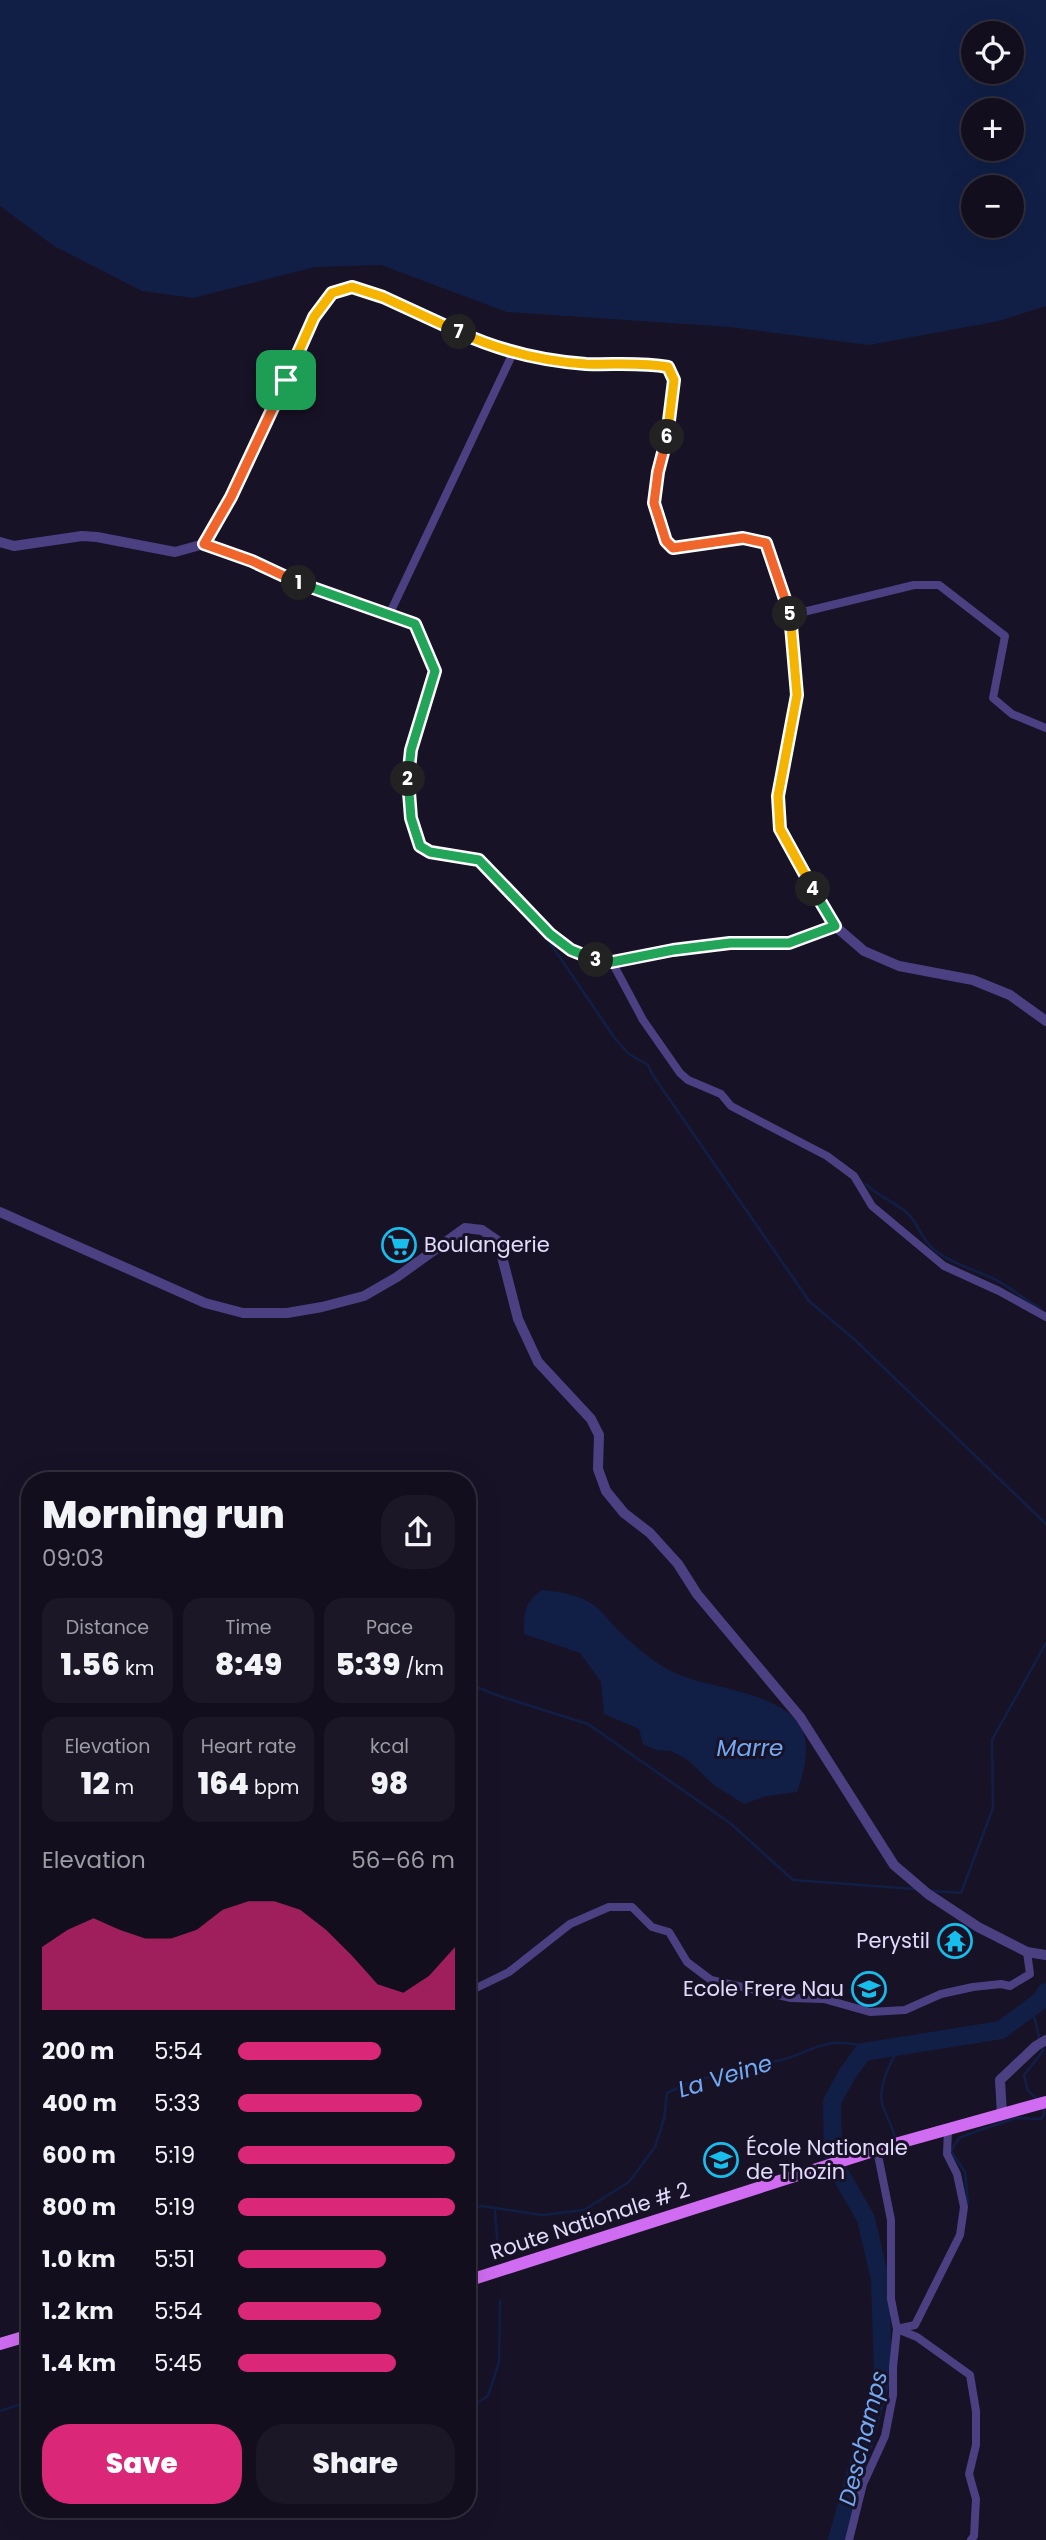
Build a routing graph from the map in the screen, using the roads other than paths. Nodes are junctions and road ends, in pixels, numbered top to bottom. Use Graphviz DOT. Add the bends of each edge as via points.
graph roads {
  1 [pos="513,353"];
  2 [pos="0,542"];
  3 [pos="204,544"];
  4 [pos="389,615"];
  5 [pos="791,615"];
  6 [pos="1046,728"];
  7 [pos="835,926"];
  8 [pos="612,962"];
  9 [pos="1046,1021"];
  10 [pos="0,1212"];
  11 [pos="1046,1317"];
  12 [pos="1027,1952"];
  13 [pos="1046,1955"];
  14 [pos="476,1988"];
  15 [pos="1041,2043"];
  16 [pos="1046,2102"];
  17 [pos="1002,2115"];
  18 [pos="948,2130"];
  19 [pos="877,2150"];
  20 [pos="476,2278"];
  21 [pos="897,2329"];
  22 [pos="21,2338"];
  23 [pos="0,2344"];
  24 [pos="849,2540"];
  25 [pos="971,2540"];
  1 -- 3 [label="street" via="383,297 352,287 332,293 314,317 231,497"];
  1 -- 4 [label="street"];
  1 -- 5 [label="street" via="584,364 668,367 674,380 671,417 654,503 666,541 673,548 743,538 766,543"];
  2 -- 3 [label="street" via="14,546 82,536 175,552"];
  3 -- 4 [label="street"];
  4 -- 8 [label="street" via="415,624 435,671 408,774 411,818 420,846 430,852 479,860 561,943 585,957"];
  5 -- 6 [label="street" via="939,584 1005,636 993,698 1012,714"];
  5 -- 7 [label="street" via="797,695 778,796 780,829"];
  7 -- 8 [label="street" via="789,943 730,943"];
  7 -- 9 [label="street" via="864,951 899,966 973,980 1010,995"];
  8 -- 11 [label="street" via="643,1020 688,1080 721,1094 731,1106 827,1156 854,1176 872,1206 944,1266"];
  10 -- 12 [label="street" via="205,1303 243,1313 287,1313 364,1296 466,1228 482,1230 498,1241 518,1319 538,1362 591,1419 599,1435 598,1469 606,1491 678,1564 697,1594 784,1697 894,1865 978,1927"];
  12 -- 13 [label="street"];
  12 -- 14 [label="street" via="1030,1974 1010,1986 973,1987 941,1994 905,2010 870,2012 824,1999 791,1998 711,1980 687,1962 669,1932 652,1927 632,1907 609,1907 570,1924 509,1972"];
  15 -- 17 [label="street" via="1000,2080"];
  16 -- 17 [label="main road, Route Nationale # 2"];
  17 -- 18 [label="main road, Route Nationale # 2"];
  18 -- 19 [label="main road, Route Nationale # 2"];
  18 -- 21 [label="street" via="947,2154 964,2207 960,2235 915,2325"];
  19 -- 20 [label="main road, Route Nationale # 2"];
  19 -- 21 [label="street" via="891,2220 891,2299"];
  21 -- 24 [label="street" via="885,2437 863,2484"];
  21 -- 25 [label="street" via="917,2337 970,2375 976,2411 976,2445 969,2474 976,2499"];
  22 -- 23 [label="main road"];
}
